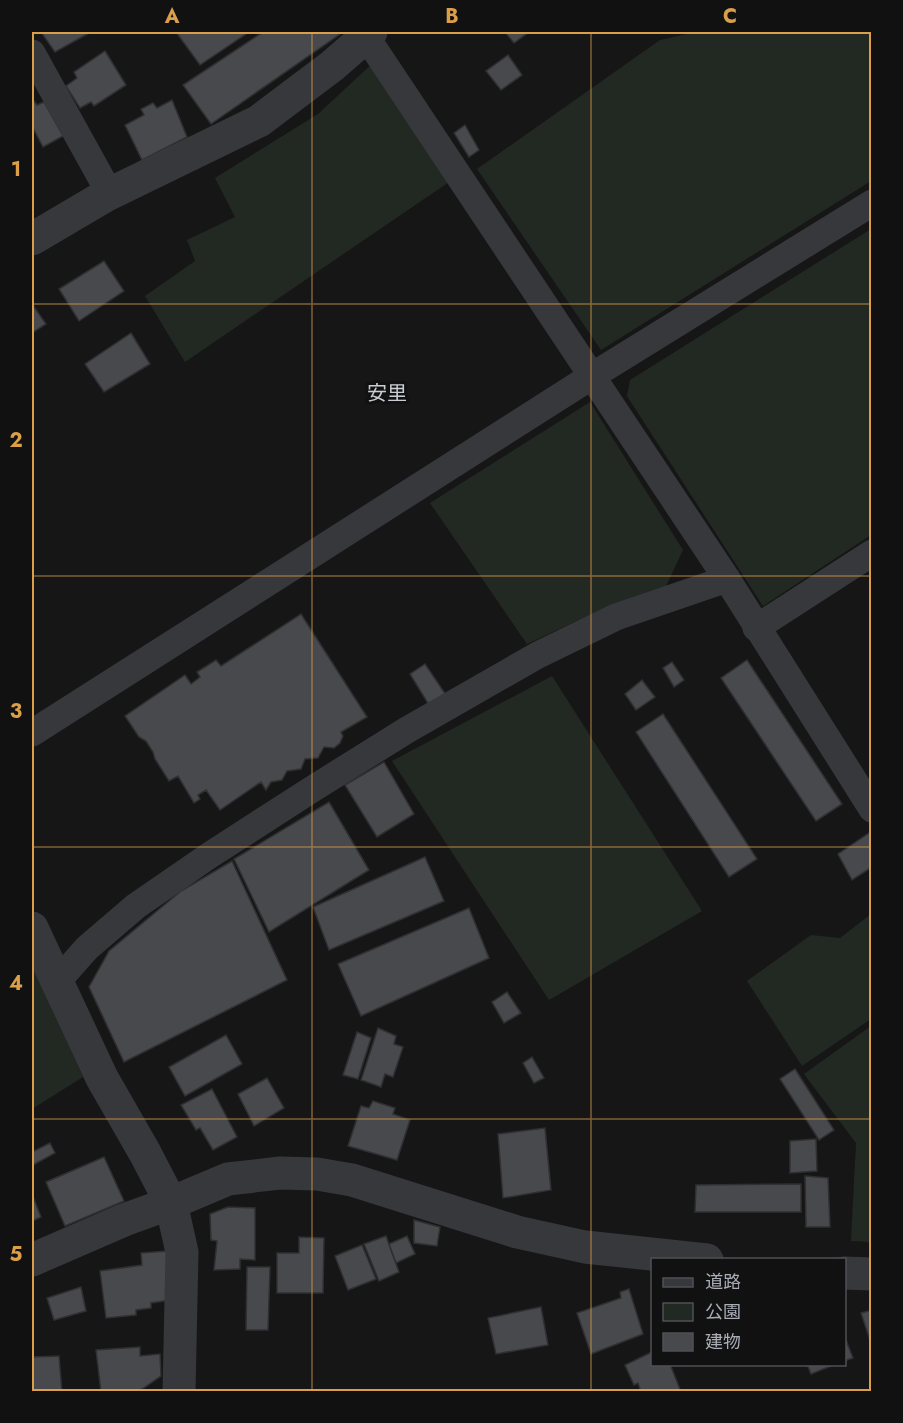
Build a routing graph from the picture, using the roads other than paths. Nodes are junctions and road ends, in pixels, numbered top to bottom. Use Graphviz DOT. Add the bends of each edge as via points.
graph roads {
  1 [pos="367,33"];
  2 [pos="32,53"];
  3 [pos="110,194"];
  4 [pos="872,203"];
  5 [pos="32,239"];
  6 [pos="592,376"];
  7 [pos="872,553"];
  8 [pos="727,579"];
  9 [pos="756,627"];
  10 [pos="32,733"];
  11 [pos="872,809"];
  12 [pos="32,927"];
  13 [pos="56,984"];
  14 [pos="171,1203"];
  15 [pos="688,1258"];
  16 [pos="32,1260"];
  17 [pos="846,1273"];
  18 [pos="872,1274"];
  19 [pos="179,1392"];
  1 -- 3 [label="street" via="332,66 259,121"];
  1 -- 6 [label="street"];
  2 -- 3 [label="street"];
  3 -- 5 [label="street"];
  4 -- 6 [label="street"];
  6 -- 8 [label="street"];
  6 -- 10 [label="street"];
  7 -- 9 [label="street"];
  8 -- 9 [label="street"];
  8 -- 13 [label="street" via="606,621 407,730 136,906 87,948"];
  9 -- 11 [label="street"];
  12 -- 13 [label="street"];
  13 -- 14 [label="street"];
  14 -- 15 [label="street" via="228,1179 280,1173 317,1174 352,1180 517,1232 585,1247"];
  14 -- 16 [label="street"];
  14 -- 19 [label="street" via="182,1252"];
  17 -- 18 [label="street"];
}
